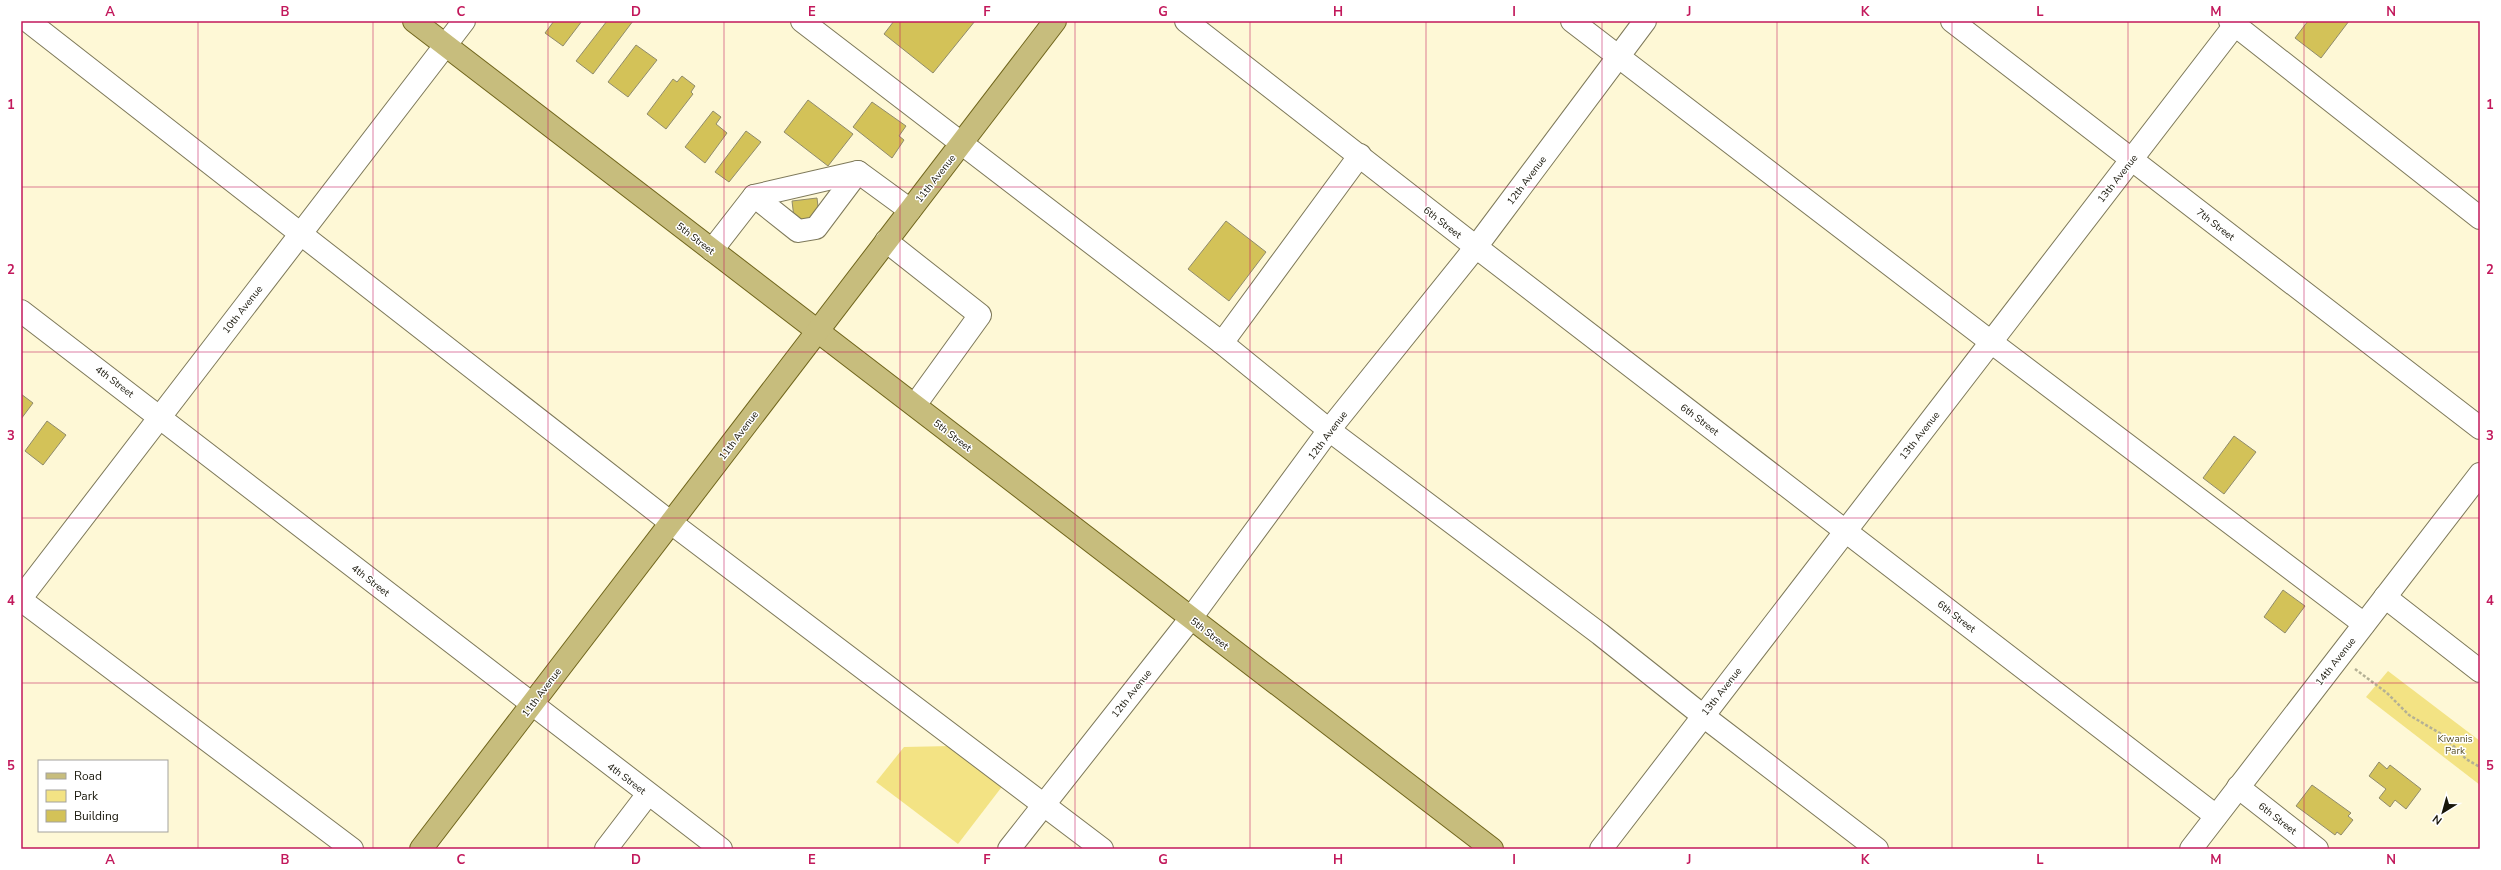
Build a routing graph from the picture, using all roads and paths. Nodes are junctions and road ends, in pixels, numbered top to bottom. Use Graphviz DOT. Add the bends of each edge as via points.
graph roads {
  1 [pos="28,21"];
  2 [pos="414,21"];
  3 [pos="464,21"];
  4 [pos="1055,21"];
  5 [pos="1186,21"];
  6 [pos="1572,21"];
  7 [pos="1645,21"];
  8 [pos="1952,21"];
  9 [pos="2234,22"];
  10 [pos="812,24"];
  11 [pos="446,45"];
  12 [pos="1618,56"];
  13 [pos="961,143"];
  14 [pos="1360,155"];
  15 [pos="2132,159"];
  16 [pos="858,172"];
  17 [pos="754,196"];
  18 [pos="910,210"];
  19 [pos="2480,218"];
  20 [pos="300,235"];
  21 [pos="886,241"];
  22 [pos="1476,247"];
  23 [pos="712,250"];
  24 [pos="21,311"];
  25 [pos="817,330"];
  26 [pos="1991,342"];
  27 [pos="1222,343"];
  28 [pos="914,405"];
  29 [pos="161,416"];
  30 [pos="2480,428"];
  31 [pos="1330,430"];
  32 [pos="2480,474"];
  33 [pos="670,522"];
  34 [pos="1846,530"];
  35 [pos="2385,597"];
  36 [pos="21,599"];
  37 [pos="1191,618"];
  38 [pos="2364,624"];
  39 [pos="2339,656"];
  40 [pos="2480,671"];
  41 [pos="531,704"];
  42 [pos="1702,715"];
  43 [pos="2480,767"];
  44 [pos="2238,787"];
  45 [pos="648,794"];
  46 [pos="1042,806"];
  47 [pos="2216,816"];
  48 [pos="352,849"];
  49 [pos="421,849"];
  50 [pos="606,849"];
  51 [pos="721,849"];
  52 [pos="1009,849"];
  53 [pos="1102,849"];
  54 [pos="1492,849"];
  55 [pos="1601,849"];
  56 [pos="1877,849"];
  57 [pos="2191,849"];
  58 [pos="2317,849"];
  1 -- 20 [label="street"];
  2 -- 11 [label="main road, 5th Street"];
  3 -- 11 [label="street, 10th Avenue"];
  4 -- 13 [label="main road, 11th Avenue"];
  5 -- 14 [label="street, 6th Street"];
  6 -- 12 [label="street"];
  7 -- 12 [label="street, 12th Avenue"];
  8 -- 15 [label="street, 7th Street"];
  9 -- 15 [label="street, 13th Avenue"];
  9 -- 19 [label="street"];
  10 -- 13 [label="street"];
  11 -- 20 [label="street, 10th Avenue"];
  11 -- 23 [label="main road, 5th Street"];
  12 -- 22 [label="street, 12th Avenue"];
  12 -- 26 [label="street"];
  13 -- 18 [label="main road, 11th Avenue"];
  13 -- 27 [label="street"];
  14 -- 22 [label="street, 6th Street"];
  14 -- 27 [label="street"];
  15 -- 26 [label="street, 13th Avenue"];
  15 -- 30 [label="street, 7th Street"];
  16 -- 17 [label="street"];
  16 -- 17 [label="street" via="816,228 798,231"];
  16 -- 18 [label="street"];
  17 -- 23 [label="street"];
  18 -- 21 [label="main road, 11th Avenue"];
  20 -- 29 [label="street, 10th Avenue"];
  20 -- 33 [label="street"];
  21 -- 25 [label="main road, 11th Avenue"];
  21 -- 28 [label="street" via="980,315"];
  22 -- 31 [label="street, 12th Avenue"];
  22 -- 34 [label="street, 6th Street"];
  23 -- 25 [label="main road, 5th Street"];
  24 -- 29 [label="street, 4th Street"];
  25 -- 28 [label="main road, 5th Street"];
  25 -- 33 [label="main road, 11th Avenue"];
  26 -- 34 [label="street, 13th Avenue"];
  26 -- 38 [label="street"];
  27 -- 31 [label="street"];
  28 -- 37 [label="main road, 5th Street"];
  29 -- 36 [label="street, 10th Avenue"];
  29 -- 41 [label="street, 4th Street"];
  31 -- 37 [label="street, 12th Avenue"];
  31 -- 42 [label="street" via="1600,634"];
  32 -- 35 [label="street, 14th Avenue"];
  33 -- 41 [label="main road, 11th Avenue"];
  33 -- 46 [label="street"];
  34 -- 42 [label="street, 13th Avenue"];
  34 -- 47 [label="street, 6th Street"];
  35 -- 38 [label="street, 14th Avenue"];
  35 -- 40 [label="street"];
  36 -- 48 [label="street"];
  37 -- 46 [label="street, 12th Avenue"];
  37 -- 54 [label="main road, 5th Street"];
  38 -- 39 [label="street, 14th Avenue"];
  39 -- 43 [label="path" via="2387,693 2409,715 2443,735 2466,759"];
  39 -- 44 [label="street, 14th Avenue"];
  41 -- 45 [label="street, 4th Street"];
  41 -- 49 [label="main road, 11th Avenue"];
  42 -- 55 [label="street, 13th Avenue"];
  42 -- 56 [label="street"];
  44 -- 47 [label="street, 14th Avenue"];
  44 -- 58 [label="street, 6th Street"];
  45 -- 50 [label="street"];
  45 -- 51 [label="street, 4th Street"];
  46 -- 52 [label="street, 12th Avenue"];
  46 -- 53 [label="street"];
  47 -- 57 [label="street, 14th Avenue"];
}
